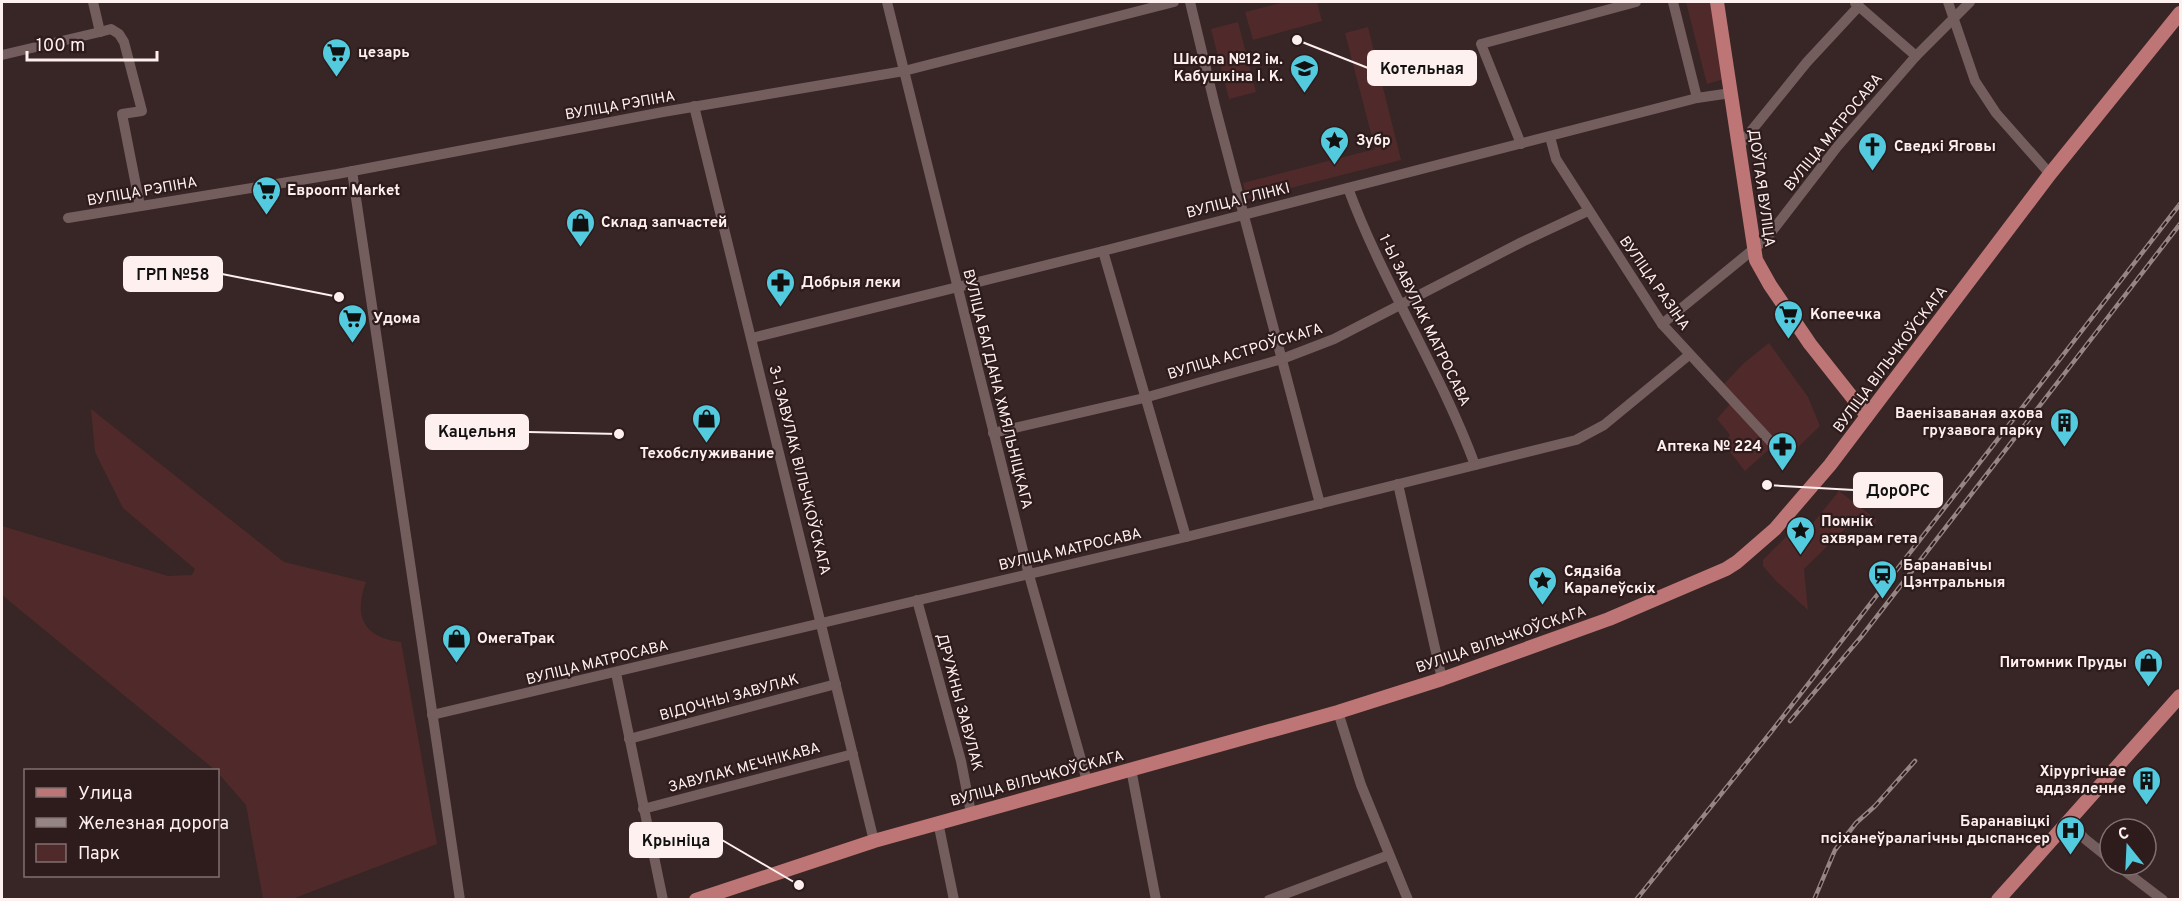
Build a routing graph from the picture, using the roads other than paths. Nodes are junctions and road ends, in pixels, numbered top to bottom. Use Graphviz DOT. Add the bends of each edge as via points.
graph roads {
  1 [pos="93,2"];
  2 [pos="887,2"];
  3 [pos="1174,2"];
  4 [pos="1190,2"];
  5 [pos="1636,2"];
  6 [pos="1672,2"];
  7 [pos="1717,2"];
  8 [pos="1948,2"];
  9 [pos="1970,2"];
  10 [pos="1856,4"];
  11 [pos="2181,13"];
  12 [pos="1953,18"];
  13 [pos="100,32"];
  14 [pos="2,55"];
  15 [pos="1916,56"];
  16 [pos="904,71"];
  17 [pos="1731,93"];
  18 [pos="1697,98"];
  19 [pos="694,106"];
  20 [pos="1550,137"];
  21 [pos="1521,144"];
  22 [pos="1739,146"];
  23 [pos="352,171"];
  24 [pos="2050,174"];
  25 [pos="1348,188"];
  26 [pos="141,206"];
  27 [pos="1588,211"];
  28 [pos="1245,214"];
  29 [pos="68,219"];
  30 [pos="1753,249"];
  31 [pos="1103,251"];
  32 [pos="958,286"];
  33 [pos="1399,304"];
  34 [pos="1662,324"];
  35 [pos="752,338"];
  36 [pos="1689,355"];
  37 [pos="1282,359"];
  38 [pos="1144,398"];
  39 [pos="1867,416"];
  40 [pos="993,433"];
  41 [pos="1784,456"];
  42 [pos="1475,465"];
  43 [pos="1398,484"];
  44 [pos="1320,504"];
  45 [pos="1186,537"];
  46 [pos="1029,575"];
  47 [pos="917,600"];
  48 [pos="821,623"];
  49 [pos="616,673"];
  50 [pos="1442,679"];
  51 [pos="836,684"];
  52 [pos="2181,696"];
  53 [pos="1338,712"];
  54 [pos="432,715"];
  55 [pos="629,739"];
  56 [pos="853,754"];
  57 [pos="1131,769"];
  58 [pos="1086,782"];
  59 [pos="643,809"];
  60 [pos="971,813"];
  61 [pos="938,822"];
  62 [pos="2070,822"];
  63 [pos="874,841"];
  64 [pos="2098,849"];
  65 [pos="1389,855"];
  66 [pos="2133,877"];
  67 [pos="460,900"];
  68 [pos="663,900"];
  69 [pos="696,900"];
  70 [pos="954,900"];
  71 [pos="1156,900"];
  72 [pos="1269,900"];
  73 [pos="1408,900"];
  74 [pos="1998,900"];
  75 [pos="2163,900"];
  1 -- 13 [label="street"];
  2 -- 16 [label="street, ВУЛІЦА БАГДАНА ХМЯЛЬНІЦКАГА"];
  3 -- 16 [label="street, ВУЛІЦА РЭПІНА"];
  4 -- 28 [label="street"];
  5 -- 21 [label="street" via="1481,44"];
  6 -- 18 [label="street"];
  7 -- 17 [label="main road, ДОЎГАЯ ВУЛІЦА"];
  8 -- 12 [label="street"];
  9 -- 12 [label="street, ВУЛІЦА МАТРОСАВА"];
  10 -- 15 [label="street"];
  10 -- 22 [label="street"];
  11 -- 24 [label="main road, ВУЛІЦА ВІЛЬЧКОЎСКАГА"];
  12 -- 15 [label="street, ВУЛІЦА МАТРОСАВА"];
  12 -- 24 [label="street" via="1975,81 1996,113"];
  13 -- 14 [label="street"];
  13 -- 26 [label="street" via="111,29 124,42 142,111 122,114"];
  15 -- 30 [label="street, ВУЛІЦА МАТРОСАВА" via="1766,239"];
  16 -- 19 [label="street, ВУЛІЦА РЭПІНА"];
  16 -- 32 [label="street, ВУЛІЦА БАГДАНА ХМЯЛЬНІЦКАГА"];
  17 -- 18 [label="street, ВУЛІЦА ГЛІНКІ"];
  17 -- 22 [label="main road, ДОЎГАЯ ВУЛІЦА"];
  18 -- 20 [label="street, ВУЛІЦА ГЛІНКІ"];
  19 -- 23 [label="street, ВУЛІЦА РЭПІНА"];
  19 -- 35 [label="street, 3-І ЗАВУЛАК ВІЛЬЧКОЎСКАГА"];
  20 -- 21 [label="street, ВУЛІЦА ГЛІНКІ"];
  20 -- 27 [label="street, ВУЛІЦА РАЗІНА" via="1556,159"];
  21 -- 25 [label="street, ВУЛІЦА ГЛІНКІ"];
  22 -- 30 [label="main road, ДОЎГАЯ ВУЛІЦА"];
  23 -- 26 [label="street, ВУЛІЦА РЭПІНА"];
  23 -- 54 [label="street"];
  24 -- 39 [label="main road, ВУЛІЦА ВІЛЬЧКОЎСКАГА"];
  25 -- 28 [label="street, ВУЛІЦА ГЛІНКІ"];
  25 -- 33 [label="street, 1-Ы ЗАВУЛАК МАТРОСАВА"];
  26 -- 29 [label="street, ВУЛІЦА РЭПІНА"];
  27 -- 33 [label="street, ВУЛІЦА АСТРОЎСКАГА"];
  27 -- 34 [label="street, ВУЛІЦА РАЗІНА"];
  28 -- 31 [label="street, ВУЛІЦА ГЛІНКІ"];
  28 -- 37 [label="street"];
  30 -- 34 [label="street, ВУЛІЦА МАТРОСАВА"];
  30 -- 39 [label="main road, ДОЎГАЯ ВУЛІЦА" via="1761,271 1810,344"];
  31 -- 32 [label="street, ВУЛІЦА ГЛІНКІ"];
  31 -- 38 [label="street"];
  32 -- 35 [label="street, ВУЛІЦА ГЛІНКІ"];
  32 -- 40 [label="street, ВУЛІЦА БАГДАНА ХМЯЛЬНІЦКАГА"];
  33 -- 37 [label="street, ВУЛІЦА АСТРОЎСКАГА" via="1334,339"];
  33 -- 42 [label="street, 1-Ы ЗАВУЛАК МАТРОСАВА"];
  34 -- 36 [label="street, ВУЛІЦА РАЗІНА"];
  35 -- 48 [label="street, 3-І ЗАВУЛАК ВІЛЬЧКОЎСКАГА"];
  36 -- 41 [label="street, ВУЛІЦА РАЗІНА"];
  36 -- 42 [label="street, ВУЛІЦА МАТРОСАВА" via="1597,430"];
  37 -- 38 [label="street, ВУЛІЦА АСТРОЎСКАГА"];
  37 -- 44 [label="street"];
  38 -- 40 [label="street, ВУЛІЦА АСТРОЎСКАГА"];
  38 -- 45 [label="street"];
  39 -- 50 [label="main road, ВУЛІЦА ВІЛЬЧКОЎСКАГА" via="1775,529 1737,562 1653,602"];
  40 -- 46 [label="street, ВУЛІЦА БАГДАНА ХМЯЛЬНІЦКАГА"];
  42 -- 43 [label="street, ВУЛІЦА МАТРОСАВА"];
  43 -- 44 [label="street, ВУЛІЦА МАТРОСАВА"];
  43 -- 50 [label="street"];
  44 -- 45 [label="street, ВУЛІЦА МАТРОСАВА"];
  45 -- 46 [label="street, ВУЛІЦА МАТРОСАВА"];
  46 -- 47 [label="street, ВУЛІЦА МАТРОСАВА"];
  46 -- 58 [label="street, ВУЛІЦА БАГДАНА ХМЯЛЬНІЦКАГА"];
  47 -- 48 [label="street, ВУЛІЦА МАТРОСАВА"];
  47 -- 60 [label="street, ДРУЖНЫ ЗАВУЛАК" via="961,761"];
  48 -- 49 [label="street, ВУЛІЦА МАТРОСАВА"];
  48 -- 51 [label="street, 3-І ЗАВУЛАК ВІЛЬЧКОЎСКАГА"];
  49 -- 54 [label="street, ВУЛІЦА МАТРОСАВА"];
  49 -- 55 [label="street"];
  50 -- 53 [label="main road, ВУЛІЦА ВІЛЬЧКОЎСКАГА"];
  51 -- 55 [label="street, ВІДОЧНЫ ЗАВУЛАК"];
  51 -- 56 [label="street, 3-І ЗАВУЛАК ВІЛЬЧКОЎСКАГА"];
  52 -- 62 [label="main road"];
  53 -- 57 [label="main road, ВУЛІЦА ВІЛЬЧКОЎСКАГА"];
  53 -- 65 [label="street"];
  54 -- 67 [label="street"];
  55 -- 59 [label="street"];
  56 -- 59 [label="street, ЗАВУЛАК МЕЧНІКАВА"];
  56 -- 63 [label="street, 3-І ЗАВУЛАК ВІЛЬЧКОЎСКАГА"];
  57 -- 58 [label="main road, ВУЛІЦА ВІЛЬЧКОЎСКАГА"];
  57 -- 71 [label="street"];
  58 -- 60 [label="main road, ВУЛІЦА ВІЛЬЧКОЎСКАГА"];
  59 -- 68 [label="street"];
  60 -- 61 [label="main road, ВУЛІЦА ВІЛЬЧКОЎСКАГА"];
  61 -- 63 [label="main road, ВУЛІЦА ВІЛЬЧКОЎСКАГА"];
  61 -- 70 [label="street"];
  62 -- 64 [label="street"];
  62 -- 74 [label="main road"];
  63 -- 69 [label="main road, ВУЛІЦА ВІЛЬЧКОЎСКАГА"];
  65 -- 72 [label="street"];
  65 -- 73 [label="street"];
  66 -- 75 [label="street"];
}
